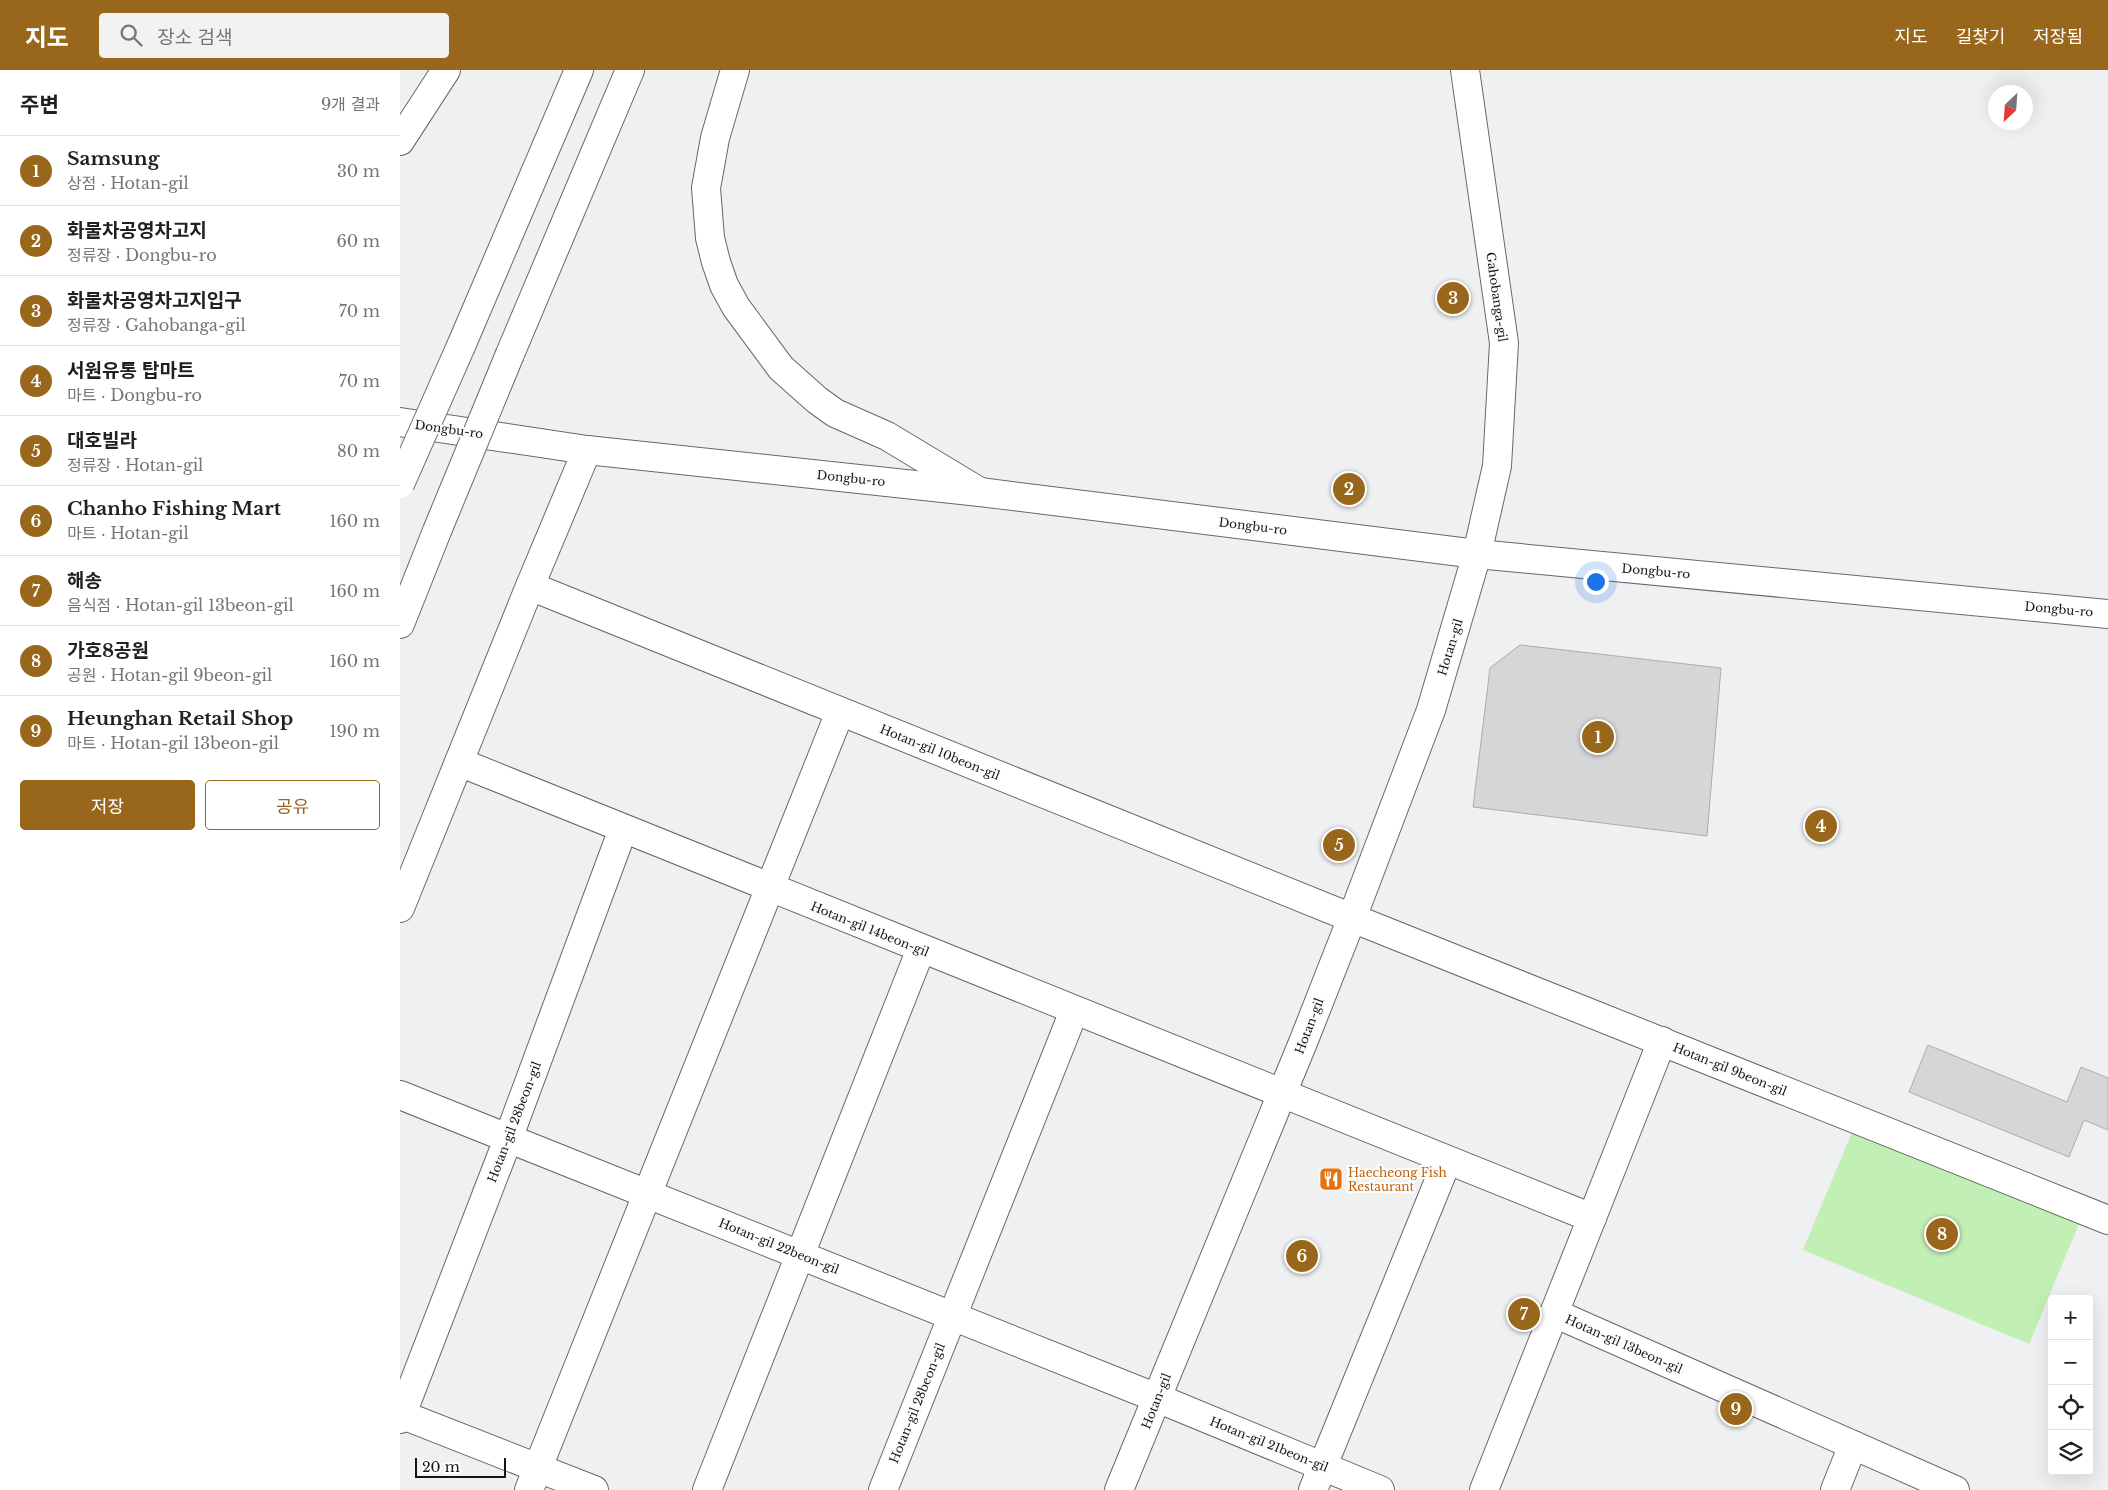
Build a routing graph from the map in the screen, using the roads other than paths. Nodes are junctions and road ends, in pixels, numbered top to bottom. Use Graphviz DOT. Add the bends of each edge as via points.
graph roads {
  1 [pos="446,70"];
  2 [pos="580,70"];
  3 [pos="630,70"];
  4 [pos="735,70"];
  5 [pos="1465,70"];
  6 [pos="400,141"];
  7 [pos="400,422"];
  8 [pos="586,450"];
  9 [pos="400,484"];
  10 [pos="980,492"];
  11 [pos="1477,554"];
  12 [pos="530,586"];
  13 [pos="2108,614"];
  14 [pos="400,624"];
  15 [pos="840,712"];
  16 [pos="458,762"];
  17 [pos="623,829"];
  18 [pos="770,888"];
  19 [pos="400,908"];
  20 [pos="1352,918"];
  21 [pos="921,949"];
  22 [pos="1074,1011"];
  23 [pos="1662,1041"];
  24 [pos="400,1095"];
  25 [pos="1282,1095"];
  26 [pos="508,1140"];
  27 [pos="1447,1160"];
  28 [pos="647,1194"];
  29 [pos="1592,1218"];
  30 [pos="2108,1220"];
  31 [pos="801,1255"];
  32 [pos="1554,1313"];
  33 [pos="952,1316"];
  34 [pos="1157,1398"];
  35 [pos="401,1416"];
  36 [pos="1853,1445"];
  37 [pos="1318,1478"];
  38 [pos="533,1479"];
  39 [pos="594,1490"];
  40 [pos="707,1490"];
  41 [pos="883,1490"];
  42 [pos="1119,1490"];
  43 [pos="1380,1490"];
  44 [pos="1484,1490"];
  45 [pos="1835,1490"];
  46 [pos="1955,1490"];
  1 -- 6 [label="main road"];
  2 -- 9 [label="main road, bridge"];
  3 -- 14 [label="main road, bridge"];
  4 -- 10 [label="main road" via="709,163 706,196 716,262 736,308 781,368 817,400 835,413 887,436"];
  5 -- 11 [label="main road, Gahobanga-gil" via="1504,343 1497,466"];
  7 -- 8 [label="main road, Dongbu-ro"];
  8 -- 10 [label="main road, Dongbu-ro"];
  8 -- 12 [label="main road"];
  10 -- 11 [label="main road, Dongbu-ro"];
  11 -- 13 [label="main road, Dongbu-ro"];
  11 -- 20 [label="main road, Hotan-gil" via="1431,710"];
  12 -- 15 [label="main road, Hotan-gil 10beon-gil"];
  12 -- 16 [label="main road"];
  15 -- 18 [label="main road"];
  15 -- 20 [label="main road, Hotan-gil 10beon-gil"];
  16 -- 17 [label="main road, Hotan-gil 14beon-gil"];
  16 -- 19 [label="main road"];
  17 -- 18 [label="main road, Hotan-gil 14beon-gil"];
  17 -- 26 [label="main road, Hotan-gil 28beon-gil"];
  18 -- 21 [label="main road, Hotan-gil 14beon-gil"];
  18 -- 28 [label="main road"];
  20 -- 23 [label="main road, Hotan-gil 9beon-gil"];
  20 -- 25 [label="main road, Hotan-gil"];
  21 -- 22 [label="main road, Hotan-gil 14beon-gil"];
  21 -- 31 [label="main road"];
  22 -- 25 [label="main road, Hotan-gil 14beon-gil"];
  22 -- 33 [label="main road, Hotan-gil 28beon-gil"];
  23 -- 29 [label="main road, Hotan-gil 13beon-gil"];
  23 -- 30 [label="main road, Hotan-gil 9beon-gil"];
  24 -- 26 [label="main road, Hotan-gil 22beon-gil"];
  25 -- 27 [label="main road"];
  25 -- 34 [label="main road, Hotan-gil"];
  26 -- 28 [label="main road, Hotan-gil 22beon-gil"];
  26 -- 35 [label="main road, Hotan-gil 28beon-gil"];
  27 -- 29 [label="main road"];
  27 -- 37 [label="main road"];
  28 -- 31 [label="main road, Hotan-gil 22beon-gil"];
  28 -- 38 [label="main road"];
  29 -- 32 [label="main road, Hotan-gil 13beon-gil"];
  31 -- 33 [label="main road, Hotan-gil 22beon-gil"];
  31 -- 40 [label="main road"];
  32 -- 36 [label="main road, Hotan-gil 13beon-gil"];
  32 -- 44 [label="main road"];
  33 -- 34 [label="main road, Hotan-gil 22beon-gil"];
  33 -- 41 [label="main road, Hotan-gil 28beon-gil"];
  34 -- 37 [label="main road, Hotan-gil 21beon-gil"];
  34 -- 42 [label="main road, Hotan-gil"];
  35 -- 38 [label="main road, Hotan-gil 28beon-gil"];
  36 -- 45 [label="main road"];
  36 -- 46 [label="main road, Hotan-gil 13beon-gil"];
  37 -- 43 [label="main road, Hotan-gil 21beon-gil"];
  38 -- 39 [label="main road, Hotan-gil 28beon-gil"];
}
